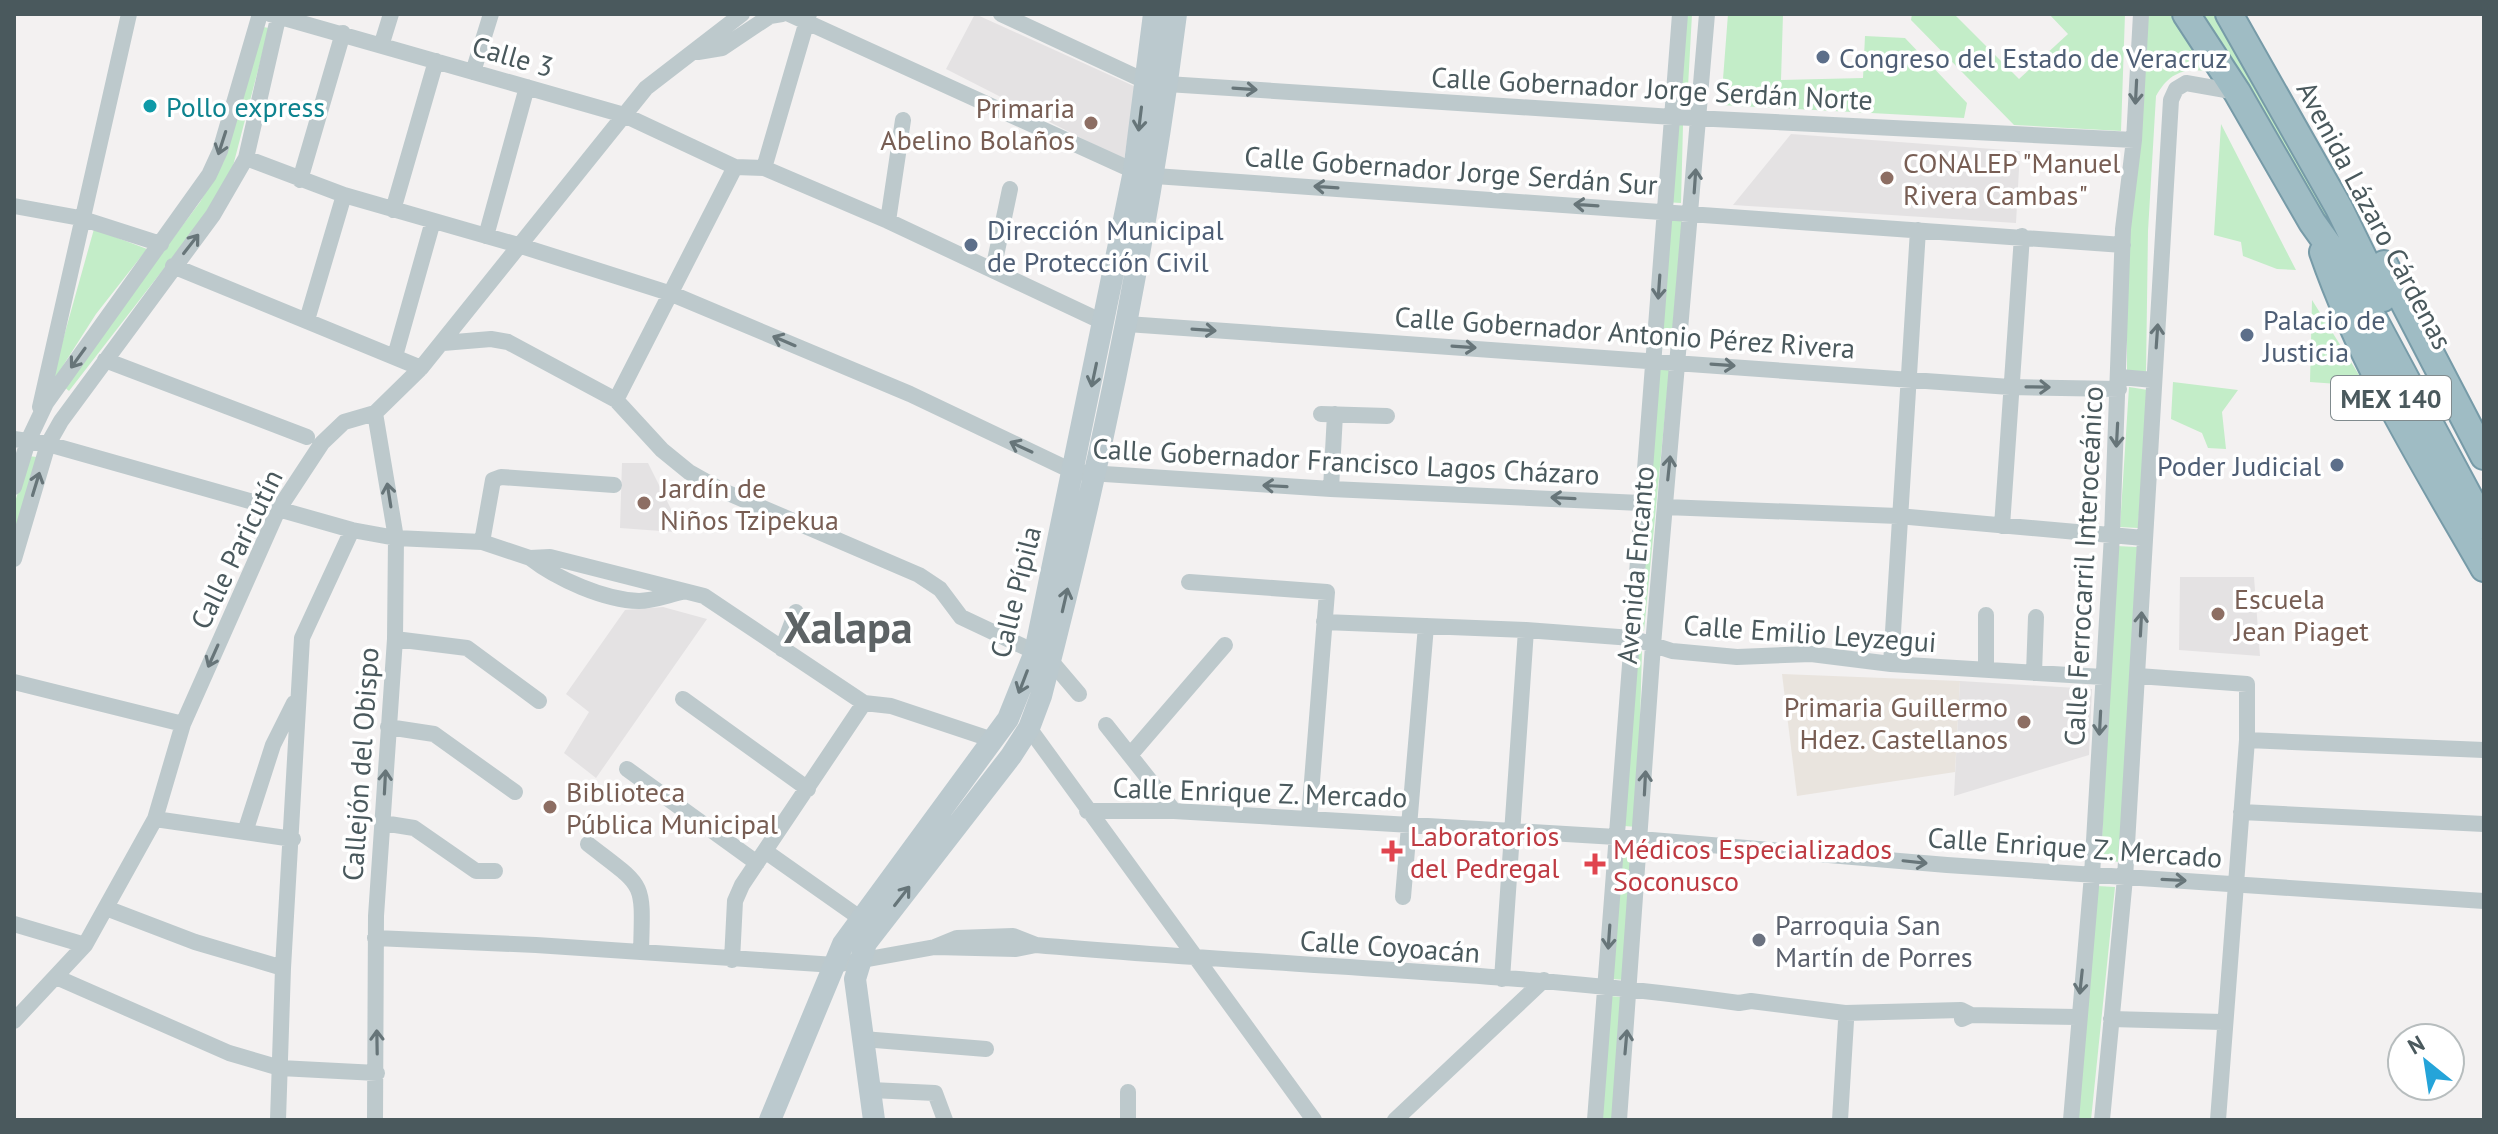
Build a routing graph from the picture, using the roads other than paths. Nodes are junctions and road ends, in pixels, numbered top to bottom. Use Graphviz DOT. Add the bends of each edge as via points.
graph roads {
  1 [pos="129,14"];
  2 [pos="260,14"];
  3 [pos="391,14"];
  4 [pos="491,14"];
  5 [pos="742,14"];
  6 [pos="782,14"];
  7 [pos="789,14"];
  8 [pos="1001,14"];
  9 [pos="1154,14"];
  10 [pos="1176,14"];
  11 [pos="1680,14"];
  12 [pos="1707,14"];
  13 [pos="2141,14"];
  14 [pos="2186,14"];
  15 [pos="2229,14"];
  16 [pos="276,15"];
  17 [pos="808,18"];
  18 [pos="343,33"];
  19 [pos="382,43"];
  20 [pos="693,54"];
  21 [pos="436,61"];
  22 [pos="473,72"];
  23 [pos="1156,82"];
  24 [pos="527,87"];
  25 [pos="2237,92"];
  26 [pos="624,115"];
  27 [pos="1673,117"];
  28 [pos="1700,118"];
  29 [pos="903,120"];
  30 [pos="2134,140"];
  31 [pos="246,158"];
  32 [pos="735,167"];
  33 [pos="764,168"];
  34 [pos="1144,173"];
  35 [pos="300,180"];
  36 [pos="1010,189"];
  37 [pos="344,195"];
  38 [pos="14,206"];
  39 [pos="393,210"];
  40 [pos="1664,210"];
  41 [pos="1692,212"];
  42 [pos="80,218"];
  43 [pos="433,221"];
  44 [pos="888,221"];
  45 [pos="2312,222"];
  46 [pos="1918,230"];
  47 [pos="486,236"];
  48 [pos="2022,236"];
  49 [pos="161,244"];
  50 [pos="518,245"];
  51 [pos="2123,245"];
  52 [pos="173,266"];
  53 [pos="993,270"];
  54 [pos="672,294"];
  55 [pos="307,320"];
  56 [pos="1116,324"];
  57 [pos="443,343"];
  58 [pos="395,356"];
  59 [pos="105,360"];
  60 [pos="1654,360"];
  61 [pos="1679,362"];
  62 [pos="421,368"];
  63 [pos="1907,377"];
  64 [pos="2154,380"];
  65 [pos="2119,383"];
  66 [pos="2010,387"];
  67 [pos="616,400"];
  68 [pos="375,413"];
  69 [pos="1387,416"];
  70 [pos="37,419"];
  71 [pos="307,437"];
  72 [pos="21,440"];
  73 [pos="48,444"];
  74 [pos="2469,462"];
  75 [pos="1084,474"];
  76 [pos="614,485"];
  77 [pos="14,487"];
  78 [pos="2484,488"];
  79 [pos="1331,489"];
  80 [pos="1641,503"];
  81 [pos="1665,507"];
  82 [pos="278,510"];
  83 [pos="1898,516"];
  84 [pos="2484,525"];
  85 [pos="2002,526"];
  86 [pos="352,530"];
  87 [pos="2112,535"];
  88 [pos="396,538"];
  89 [pos="2144,538"];
  90 [pos="482,542"];
  91 [pos="530,558"];
  92 [pos="14,559"];
  93 [pos="2484,568"];
  94 [pos="1189,582"];
  95 [pos="688,591"];
  96 [pos="796,612"];
  97 [pos="1325,614"];
  98 [pos="1986,615"];
  99 [pos="2036,617"];
  100 [pos="1426,626"];
  101 [pos="1526,630"];
  102 [pos="1632,638"];
  103 [pos="395,639"];
  104 [pos="1225,645"];
  105 [pos="1653,645"];
  106 [pos="782,649"];
  107 [pos="1043,656"];
  108 [pos="1891,664"];
  109 [pos="1986,670"];
  110 [pos="2034,673"];
  111 [pos="2138,676"];
  112 [pos="2103,677"];
  113 [pos="14,682"];
  114 [pos="1079,694"];
  115 [pos="297,698"];
  116 [pos="683,699"];
  117 [pos="539,701"];
  118 [pos="864,703"];
  119 [pos="183,724"];
  120 [pos="1106,725"];
  121 [pos="388,727"];
  122 [pos="1029,728"];
  123 [pos="993,740"];
  124 [pos="2247,740"];
  125 [pos="2484,750"];
  126 [pos="1131,754"];
  127 [pos="627,769"];
  128 [pos="808,789"];
  129 [pos="515,792"];
  130 [pos="1087,811"];
  131 [pos="1174,811"];
  132 [pos="2241,812"];
  133 [pos="155,819"];
  134 [pos="1309,819"];
  135 [pos="383,823"];
  136 [pos="1408,824"];
  137 [pos="2484,824"];
  138 [pos="245,832"];
  139 [pos="1513,832"];
  140 [pos="1616,837"];
  141 [pos="293,839"];
  142 [pos="1642,840"];
  143 [pos="588,844"];
  144 [pos="761,857"];
  145 [pos="495,871"];
  146 [pos="2092,875"];
  147 [pos="2125,878"];
  148 [pos="2234,884"];
  149 [pos="1403,897"];
  150 [pos="2484,901"];
  151 [pos="106,908"];
  152 [pos="860,918"];
  153 [pos="14,924"];
  154 [pos="375,938"];
  155 [pos="85,945"];
  156 [pos="641,952"];
  157 [pos="732,960"];
  158 [pos="858,960"];
  159 [pos="1197,960"];
  160 [pos="835,965"];
  161 [pos="283,968"];
  162 [pos="56,977"];
  163 [pos="1502,979"];
  164 [pos="1544,980"];
  165 [pos="1605,985"];
  166 [pos="1631,988"];
  167 [pos="45,991"];
  168 [pos="1739,1003"];
  169 [pos="1971,1015"];
  170 [pos="2077,1017"];
  171 [pos="2111,1019"];
  172 [pos="14,1021"];
  173 [pos="1846,1021"];
  174 [pos="2223,1022"];
  175 [pos="14,1036"];
  176 [pos="863,1039"];
  177 [pos="986,1049"];
  178 [pos="280,1068"];
  179 [pos="377,1073"];
  180 [pos="871,1090"];
  181 [pos="1128,1092"];
  182 [pos="278,1120"];
  183 [pos="375,1120"];
  184 [pos="770,1120"];
  185 [pos="874,1120"];
  186 [pos="945,1120"];
  187 [pos="1128,1120"];
  188 [pos="1314,1120"];
  189 [pos="1395,1120"];
  190 [pos="1595,1120"];
  191 [pos="1619,1120"];
  192 [pos="1840,1120"];
  193 [pos="2071,1120"];
  194 [pos="2102,1120"];
  195 [pos="2218,1120"];
  1 -- 42 [label="street"];
  2 -- 49 [label="street, one-way" via="220,151"];
  3 -- 19 [label="street"];
  4 -- 22 [label="street"];
  5 -- 20 [label="street, Calle Paricutín"];
  6 -- 20 [label="street, Calle Paricutín" via="770,16 722,48"];
  7 -- 17 [label="street"];
  8 -- 23 [label="street, Calle Gobernador Jorge Serdán Norte"];
  9 -- 23 [label="main road, Calle Pípila"];
  10 -- 23 [label="main road, Calle Pípila"];
  11 -- 27 [label="street, Avenida Encanto"];
  12 -- 28 [label="street, Avenida Encanto"];
  13 -- 30 [label="street, Calle Ferrocarril Interoceánico, one-way"];
  14 -- 25 [label="highway, Avenida Lázaro Cárdenas / MEX 140"];
  15 -- 74 [label="highway, Avenida Lázaro Cárdenas / MEX 140" via="2339,208 2384,263"];
  16 -- 18 [label="street, Calle 3"];
  16 -- 31 [label="street"];
  17 -- 33 [label="street"];
  17 -- 34 [label="street, Calle Gobernador Jorge Serdán Sur"];
  18 -- 19 [label="street, Calle 3"];
  18 -- 35 [label="street"];
  19 -- 21 [label="street, Calle 3"];
  20 -- 26 [label="street, Calle Paricutín" via="646,88"];
  21 -- 22 [label="street, Calle 3"];
  21 -- 39 [label="street"];
  22 -- 24 [label="street, Calle 3"];
  23 -- 27 [label="street, Calle Gobernador Jorge Serdán Norte, one-way"];
  23 -- 34 [label="main road, Calle Pípila"];
  24 -- 26 [label="street, Calle 3"];
  24 -- 47 [label="street"];
  25 -- 45 [label="highway, Avenida Lázaro Cárdenas / MEX 140"];
  64 -- 25 [label="street, one-way" via="2171,100 2186,83"];
  26 -- 32 [label="street, Calle 3"];
  26 -- 50 [label="street, Calle Paricutín"];
  27 -- 28 [label="street, Calle Gobernador Jorge Serdán Norte"];
  27 -- 40 [label="street, Avenida Encanto"];
  28 -- 30 [label="street, Calle Gobernador Jorge Serdán Norte"];
  41 -- 28 [label="street, Avenida Encanto, one-way"];
  29 -- 44 [label="street"];
  30 -- 51 [label="street, Calle Ferrocarril Interoceánico"];
  31 -- 35 [label="street, Calle Gobernador Francisco Lagos Cházaro"];
  52 -- 31 [label="street, one-way" via="213,215"];
  32 -- 33 [label="street, Calle Gobernador Antonio Pérez Rivera"];
  32 -- 54 [label="street"];
  33 -- 44 [label="street, Calle Gobernador Antonio Pérez Rivera"];
  40 -- 34 [label="street, Calle Gobernador Jorge Serdán Sur, one-way"];
  34 -- 56 [label="main road, Calle Pípila"];
  35 -- 37 [label="street, Calle Gobernador Francisco Lagos Cházaro"];
  36 -- 53 [label="street"];
  37 -- 39 [label="street, Calle Gobernador Francisco Lagos Cházaro"];
  37 -- 55 [label="street"];
  38 -- 42 [label="street"];
  39 -- 43 [label="street, Calle Gobernador Francisco Lagos Cházaro"];
  40 -- 41 [label="street, Calle Gobernador Jorge Serdán Sur"];
  40 -- 60 [label="street, Avenida Encanto, one-way"];
  41 -- 46 [label="street, Calle Gobernador Jorge Serdán Sur"];
  41 -- 61 [label="street, Avenida Encanto"];
  42 -- 49 [label="street"];
  42 -- 70 [label="street"];
  43 -- 47 [label="street, Calle Gobernador Francisco Lagos Cházaro"];
  43 -- 58 [label="street"];
  44 -- 53 [label="street, Calle Gobernador Antonio Pérez Rivera"];
  45 -- 74 [label="highway, Avenida Lázaro Cárdenas / MEX 140"];
  45 -- 93 [label="highway, MEX 140" via="2341,300"];
  46 -- 48 [label="street, Calle Gobernador Jorge Serdán Sur"];
  46 -- 63 [label="street"];
  47 -- 50 [label="street, Calle Gobernador Francisco Lagos Cházaro"];
  48 -- 51 [label="street, Calle Gobernador Jorge Serdán Sur"];
  48 -- 66 [label="street"];
  49 -- 70 [label="street, one-way"];
  50 -- 54 [label="street, Calle Gobernador Francisco Lagos Cházaro"];
  50 -- 57 [label="street, Calle Paricutín"];
  51 -- 65 [label="street, Calle Ferrocarril Interoceánico"];
  52 -- 55 [label="street"];
  52 -- 59 [label="street"];
  53 -- 56 [label="street, Calle Gobernador Antonio Pérez Rivera"];
  54 -- 67 [label="street"];
  75 -- 54 [label="street, Calle Gobernador Francisco Lagos Cházaro, one-way"];
  55 -- 58 [label="street"];
  56 -- 60 [label="street, Calle Gobernador Antonio Pérez Rivera, one-way"];
  56 -- 75 [label="main road, Calle Pípila"];
  57 -- 62 [label="street, Calle Paricutín"];
  57 -- 67 [label="street" via="508,342"];
  58 -- 62 [label="street"];
  59 -- 71 [label="street"];
  59 -- 73 [label="street"];
  60 -- 61 [label="street, Calle Gobernador Antonio Pérez Rivera"];
  60 -- 80 [label="street, Avenida Encanto"];
  61 -- 63 [label="street, Calle Gobernador Antonio Pérez Rivera, one-way"];
  81 -- 61 [label="street, Avenida Encanto, one-way"];
  62 -- 68 [label="street, Calle Paricutín"];
  63 -- 66 [label="street, Calle Gobernador Antonio Pérez Rivera"];
  63 -- 83 [label="street"];
  64 -- 65 [label="street, Calle Gobernador Antonio Pérez Rivera"];
  64 -- 89 [label="street"];
  66 -- 65 [label="street, Calle Gobernador Antonio Pérez Rivera, one-way"];
  65 -- 87 [label="street, Calle Ferrocarril Interoceánico, one-way"];
  66 -- 85 [label="street"];
  67 -- 107 [label="street" via="689,472 919,575 940,589 961,617"];
  68 -- 82 [label="street, Calle Paricutín" via="344,422 322,443"];
  88 -- 68 [label="street, Callejón del Obispo, one-way"];
  69 -- 79 [label="street" via="1328,414"];
  70 -- 72 [label="street"];
  72 -- 73 [label="street"];
  72 -- 77 [label="street"];
  73 -- 82 [label="street"];
  92 -- 73 [label="street, one-way"];
  74 -- 78 [label="highway, Avenida Lázaro Cárdenas / MEX 140"];
  74 -- 84 [label="highway, Avenida Lázaro Cárdenas / MEX 140"];
  79 -- 75 [label="street, Calle Gobernador Francisco Lagos Cházaro, one-way"];
  75 -- 107 [label="main road, Calle Pípila"];
  76 -- 90 [label="street" via="501,477 489,485"];
  80 -- 79 [label="street, Calle Gobernador Francisco Lagos Cházaro, one-way"];
  80 -- 102 [label="street, Avenida Encanto"];
  81 -- 83 [label="street"];
  81 -- 105 [label="street, Avenida Encanto"];
  82 -- 86 [label="street"];
  82 -- 119 [label="street, Calle Paricutín, one-way"];
  83 -- 85 [label="street"];
  83 -- 108 [label="street"];
  85 -- 87 [label="street"];
  86 -- 88 [label="street"];
  86 -- 115 [label="street" via="302,638"];
  87 -- 89 [label="street"];
  87 -- 112 [label="street, Calle Ferrocarril Interoceánico"];
  88 -- 90 [label="street"];
  88 -- 103 [label="street, Callejón del Obispo"];
  111 -- 89 [label="street, one-way"];
  90 -- 91 [label="street"];
  91 -- 95 [label="street" via="550,557"];
  91 -- 95 [label="street" via="549,572 622,600"];
  94 -- 97 [label="street" via="1327,592"];
  95 -- 106 [label="street" via="722,605"];
  96 -- 106 [label="street"];
  97 -- 100 [label="street, Calle Emilio Leyzegui"];
  97 -- 134 [label="street"];
  98 -- 109 [label="street"];
  99 -- 110 [label="street"];
  100 -- 101 [label="street, Calle Emilio Leyzegui"];
  100 -- 136 [label="street"];
  101 -- 102 [label="street, Calle Emilio Leyzegui"];
  101 -- 139 [label="street"];
  102 -- 105 [label="street, Calle Emilio Leyzegui"];
  102 -- 140 [label="street, Avenida Encanto"];
  103 -- 117 [label="street" via="467,648"];
  103 -- 121 [label="street, Callejón del Obispo"];
  104 -- 126 [label="street"];
  105 -- 108 [label="street, Calle Emilio Leyzegui" via="1737,657 1811,654"];
  142 -- 105 [label="street, Avenida Encanto, one-way"];
  106 -- 118 [label="street"];
  107 -- 114 [label="street"];
  107 -- 122 [label="main road, Calle Pípila"];
  107 -- 123 [label="main road, Calle Pípila, one-way"];
  108 -- 109 [label="street, Calle Emilio Leyzegui"];
  109 -- 110 [label="street, Calle Emilio Leyzegui"];
  110 -- 112 [label="street, Calle Emilio Leyzegui"];
  111 -- 124 [label="street" via="2247,684"];
  111 -- 147 [label="street"];
  112 -- 146 [label="street, Calle Ferrocarril Interoceánico, one-way"];
  113 -- 119 [label="street"];
  115 -- 138 [label="street" via="273,745"];
  115 -- 141 [label="street"];
  116 -- 128 [label="street"];
  118 -- 123 [label="street" via="891,706"];
  118 -- 128 [label="street"];
  119 -- 133 [label="street, Calle Paricutín"];
  120 -- 126 [label="street"];
  121 -- 129 [label="street" via="434,734"];
  135 -- 121 [label="street, Callejón del Obispo, one-way"];
  122 -- 130 [label="street"];
  158 -- 122 [label="main road, Calle Pípila, one-way"];
  123 -- 152 [label="main road, Calle Pípila"];
  124 -- 125 [label="street"];
  124 -- 132 [label="street"];
  126 -- 131 [label="street"];
  127 -- 144 [label="street"];
  128 -- 144 [label="street"];
  130 -- 131 [label="street, Calle Enrique Z. Mercado"];
  130 -- 159 [label="street"];
  131 -- 134 [label="street, Calle Enrique Z. Mercado"];
  132 -- 137 [label="street"];
  132 -- 148 [label="street"];
  133 -- 138 [label="street"];
  133 -- 151 [label="street, Calle Paricutín"];
  134 -- 136 [label="street, Calle Enrique Z. Mercado"];
  135 -- 145 [label="street" via="414,828 476,871"];
  135 -- 154 [label="street, Callejón del Obispo"];
  136 -- 139 [label="street, Calle Enrique Z. Mercado"];
  136 -- 149 [label="street"];
  138 -- 141 [label="street"];
  139 -- 140 [label="street, Calle Enrique Z. Mercado"];
  139 -- 163 [label="street"];
  140 -- 142 [label="street, Calle Enrique Z. Mercado"];
  140 -- 165 [label="street, Avenida Encanto, one-way"];
  141 -- 161 [label="street"];
  142 -- 146 [label="street, Calle Enrique Z. Mercado, one-way"];
  142 -- 166 [label="street, Avenida Encanto"];
  143 -- 156 [label="street" via="642,892"];
  144 -- 152 [label="street"];
  144 -- 157 [label="street" via="735,901"];
  146 -- 147 [label="street, Calle Enrique Z. Mercado"];
  146 -- 170 [label="street, Calle Ferrocarril Interoceánico, one-way"];
  147 -- 148 [label="street, Calle Enrique Z. Mercado, one-way"];
  147 -- 171 [label="street"];
  148 -- 150 [label="street, Calle Enrique Z. Mercado"];
  148 -- 174 [label="street"];
  151 -- 155 [label="street, Calle Paricutín"];
  151 -- 161 [label="street"];
  152 -- 160 [label="main road, Calle Pípila"];
  153 -- 155 [label="street"];
  154 -- 156 [label="street, Calle Coyoacán"];
  179 -- 154 [label="street, Callejón del Obispo, one-way"];
  155 -- 162 [label="street, Calle Paricutín"];
  156 -- 157 [label="street, Calle Coyoacán"];
  157 -- 160 [label="street, Calle Coyoacán"];
  158 -- 159 [label="street, Calle Coyoacán" via="935,947 1036,945"];
  158 -- 160 [label="street, Calle Coyoacán"];
  158 -- 176 [label="main road" via="855,979"];
  159 -- 163 [label="street, Calle Coyoacán"];
  159 -- 188 [label="street"];
  160 -- 184 [label="main road, Calle Pípila"];
  161 -- 178 [label="street"];
  162 -- 167 [label="street, Calle Paricutín"];
  162 -- 178 [label="street" via="229,1053"];
  163 -- 164 [label="street, Calle Coyoacán"];
  164 -- 165 [label="street, Calle Coyoacán"];
  164 -- 189 [label="street"];
  165 -- 166 [label="street, Calle Coyoacán"];
  165 -- 190 [label="street, Avenida Encanto"];
  166 -- 168 [label="street, Calle Coyoacán"];
  191 -- 166 [label="street, Avenida Encanto, one-way"];
  167 -- 172 [label="street, Calle Paricutín"];
  167 -- 175 [label="street, Calle Paricutín"];
  168 -- 169 [label="street, Calle Coyoacán" via="1845,1013 1961,1010"];
  168 -- 173 [label="street, Calle Coyoacán" via="1751,1010"];
  169 -- 170 [label="street, Calle Coyoacán"];
  169 -- 173 [label="street, Calle Coyoacán" via="1960,1020"];
  170 -- 193 [label="street, Calle Ferrocarril Interoceánico"];
  171 -- 174 [label="street"];
  171 -- 194 [label="street"];
  173 -- 192 [label="street"];
  174 -- 195 [label="street"];
  176 -- 177 [label="street"];
  176 -- 180 [label="main road"];
  178 -- 179 [label="street"];
  178 -- 182 [label="street"];
  179 -- 183 [label="street, Callejón del Obispo"];
  180 -- 185 [label="main road"];
  180 -- 186 [label="street" via="935,1093"];
  181 -- 187 [label="street"];
}
